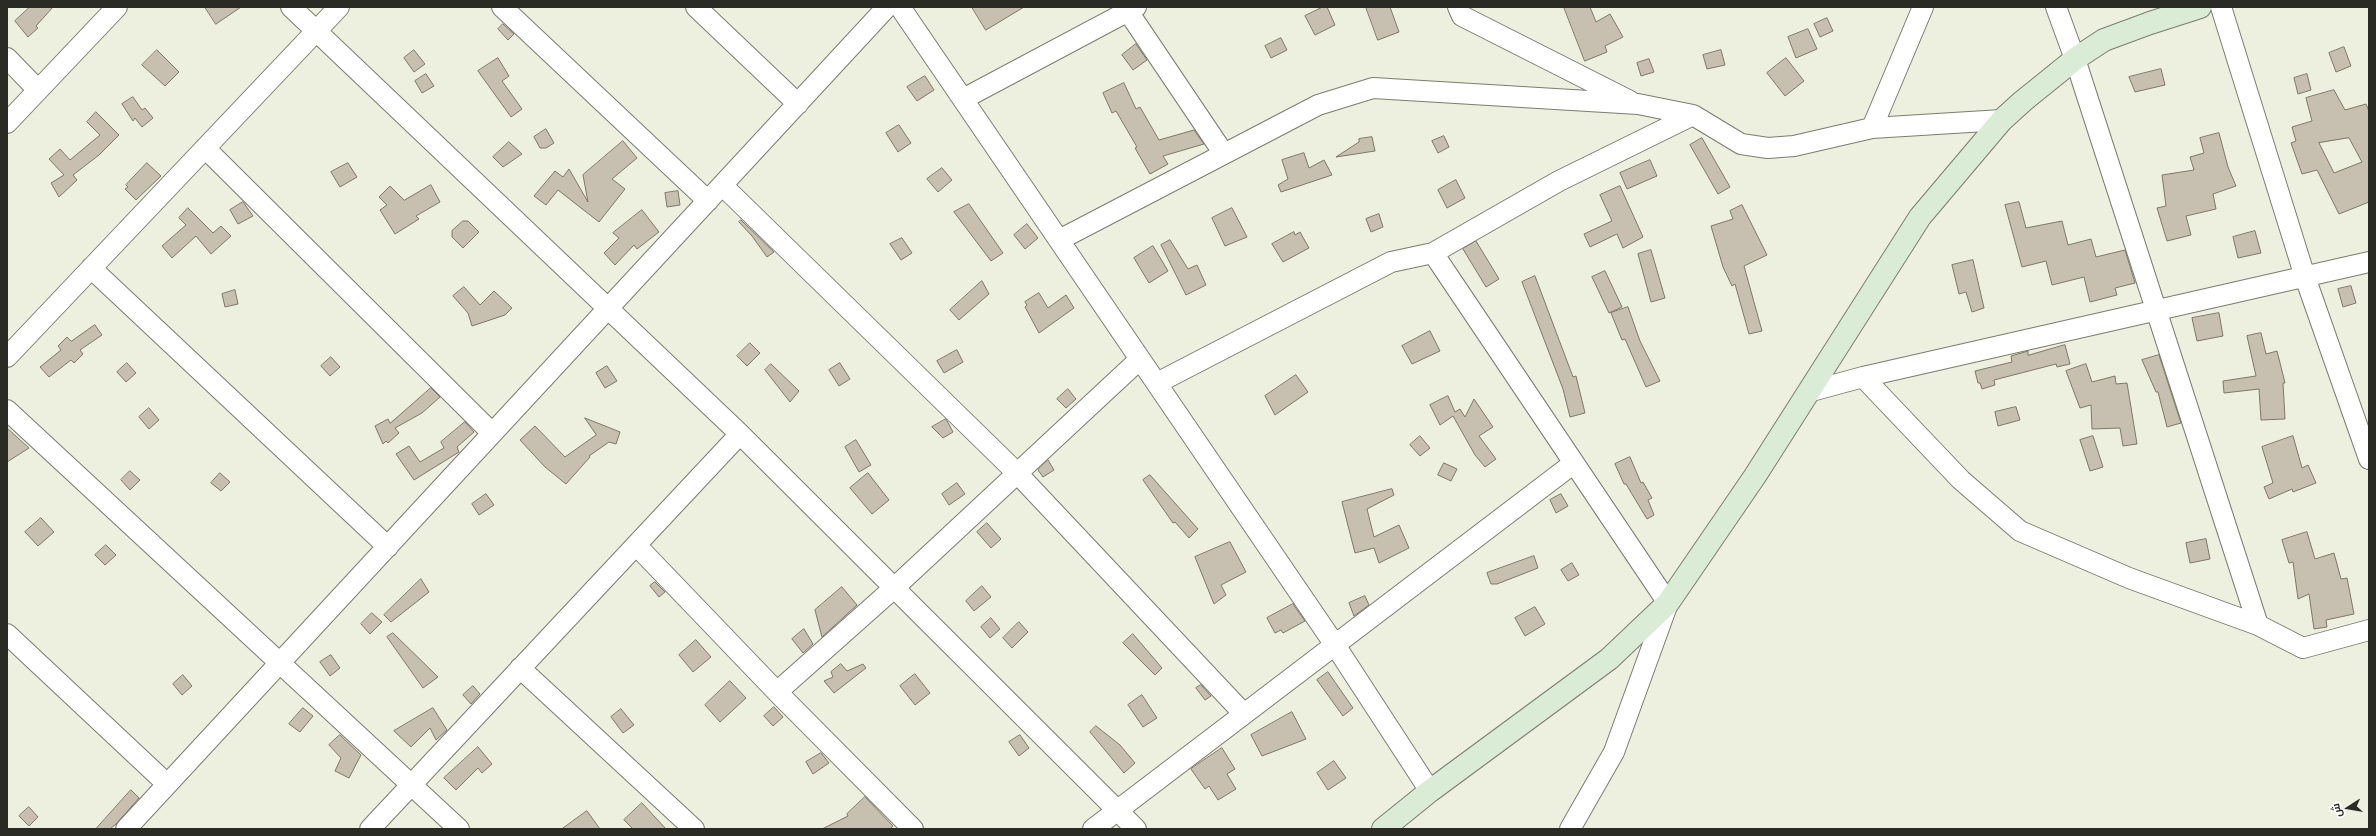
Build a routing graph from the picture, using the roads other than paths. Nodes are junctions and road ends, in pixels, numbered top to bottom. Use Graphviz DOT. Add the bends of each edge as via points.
graph roads {
  1 [pos="117,7"];
  2 [pos="290,7"];
  3 [pos="339,7"];
  4 [pos="502,7"];
  5 [pos="696,7"];
  6 [pos="888,7"];
  7 [pos="900,7"];
  8 [pos="1481,7"];
  9 [pos="1923,7"];
  10 [pos="2056,7"];
  11 [pos="2200,7"];
  12 [pos="2222,7"];
  13 [pos="1130,8"];
  14 [pos="1460,12"];
  15 [pos="316,31"];
  16 [pos="7,58"];
  17 [pos="2075,59"];
  18 [pos="37,89"];
  19 [pos="963,99"];
  20 [pos="798,104"];
  21 [pos="1638,104"];
  22 [pos="1693,115"];
  23 [pos="2002,120"];
  24 [pos="7,122"];
  25 [pos="1872,128"];
  26 [pos="205,148"];
  27 [pos="1224,154"];
  28 [pos="722,186"];
  29 [pos="708,202"];
  30 [pos="1059,240"];
  31 [pos="1433,253"];
  32 [pos="2369,262"];
  33 [pos="91,268"];
  34 [pos="2305,276"];
  35 [pos="609,310"];
  36 [pos="2156,310"];
  37 [pos="7,357"];
  38 [pos="1140,359"];
  39 [pos="1863,376"];
  40 [pos="1156,383"];
  41 [pos="1808,392"];
  42 [pos="7,410"];
  43 [pos="492,433"];
  44 [pos="740,434"];
  45 [pos="2369,459"];
  46 [pos="1574,463"];
  47 [pos="1017,473"];
  48 [pos="636,545"];
  49 [pos="388,547"];
  50 [pos="894,588"];
  51 [pos="1668,603"];
  52 [pos="2258,625"];
  53 [pos="2369,630"];
  54 [pos="7,634"];
  55 [pos="1335,645"];
  56 [pos="280,663"];
  57 [pos="520,668"];
  58 [pos="777,692"];
  59 [pos="1244,714"];
  60 [pos="167,784"];
  61 [pos="411,785"];
  62 [pos="1430,791"];
  63 [pos="1117,811"];
  64 [pos="126,829"];
  65 [pos="370,829"];
  66 [pos="459,829"];
  67 [pos="694,829"];
  68 [pos="913,829"];
  69 [pos="1093,829"];
  70 [pos="1136,829"];
  71 [pos="1383,829"];
  72 [pos="1570,829"];
  1 -- 18 [label="street"];
  2 -- 15 [label="street"];
  3 -- 15 [label="street"];
  4 -- 29 [label="street"];
  5 -- 20 [label="street"];
  6 -- 20 [label="street"];
  7 -- 19 [label="street"];
  8 -- 14 [label="street"];
  9 -- 25 [label="street"];
  10 -- 17 [label="street"];
  11 -- 17 [label="main road" via="2150,22 2104,40"];
  12 -- 34 [label="street"];
  13 -- 19 [label="street"];
  13 -- 27 [label="street"];
  14 -- 21 [label="street"];
  15 -- 26 [label="street"];
  15 -- 35 [label="street"];
  16 -- 18 [label="street"];
  17 -- 23 [label="main road"];
  17 -- 36 [label="street"];
  18 -- 24 [label="street"];
  19 -- 30 [label="street"];
  20 -- 28 [label="street"];
  21 -- 22 [label="street"];
  21 -- 27 [label="street" via="1373,88 1318,105"];
  22 -- 25 [label="street" via="1741,144 1768,148 1794,146"];
  22 -- 31 [label="street" via="1559,181"];
  23 -- 25 [label="street"];
  23 -- 41 [label="main road" via="1920,217"];
  26 -- 33 [label="street"];
  26 -- 43 [label="street"];
  27 -- 30 [label="street"];
  28 -- 29 [label="street"];
  28 -- 47 [label="street"];
  29 -- 35 [label="street"];
  30 -- 38 [label="street"];
  31 -- 40 [label="street" via="1391,262"];
  31 -- 46 [label="street"];
  32 -- 34 [label="street"];
  33 -- 37 [label="street"];
  33 -- 49 [label="street"];
  34 -- 36 [label="street"];
  34 -- 45 [label="street"];
  35 -- 43 [label="street"];
  35 -- 44 [label="street"];
  36 -- 39 [label="street"];
  36 -- 52 [label="street"];
  38 -- 40 [label="street"];
  38 -- 47 [label="street"];
  39 -- 41 [label="street"];
  39 -- 52 [label="street" via="1961,480 2020,532 2129,578"];
  40 -- 55 [label="street"];
  41 -- 51 [label="main road" via="1755,476"];
  42 -- 56 [label="street"];
  43 -- 49 [label="street"];
  44 -- 48 [label="street"];
  44 -- 50 [label="street"];
  46 -- 51 [label="street"];
  46 -- 55 [label="street"];
  47 -- 50 [label="street"];
  47 -- 59 [label="street"];
  48 -- 57 [label="street"];
  48 -- 58 [label="street"];
  49 -- 56 [label="street"];
  50 -- 58 [label="street"];
  50 -- 63 [label="street"];
  51 -- 62 [label="main road" via="1609,659"];
  51 -- 72 [label="street" via="1614,752"];
  52 -- 53 [label="street" via="2304,648"];
  54 -- 60 [label="street"];
  55 -- 59 [label="street"];
  55 -- 62 [label="street"];
  56 -- 60 [label="street"];
  56 -- 61 [label="street"];
  57 -- 61 [label="street"];
  57 -- 67 [label="street"];
  58 -- 68 [label="street"];
  59 -- 63 [label="street"];
  60 -- 64 [label="street"];
  61 -- 65 [label="street"];
  61 -- 66 [label="street"];
  62 -- 71 [label="main road"];
  63 -- 69 [label="street"];
  63 -- 70 [label="street"];
}
